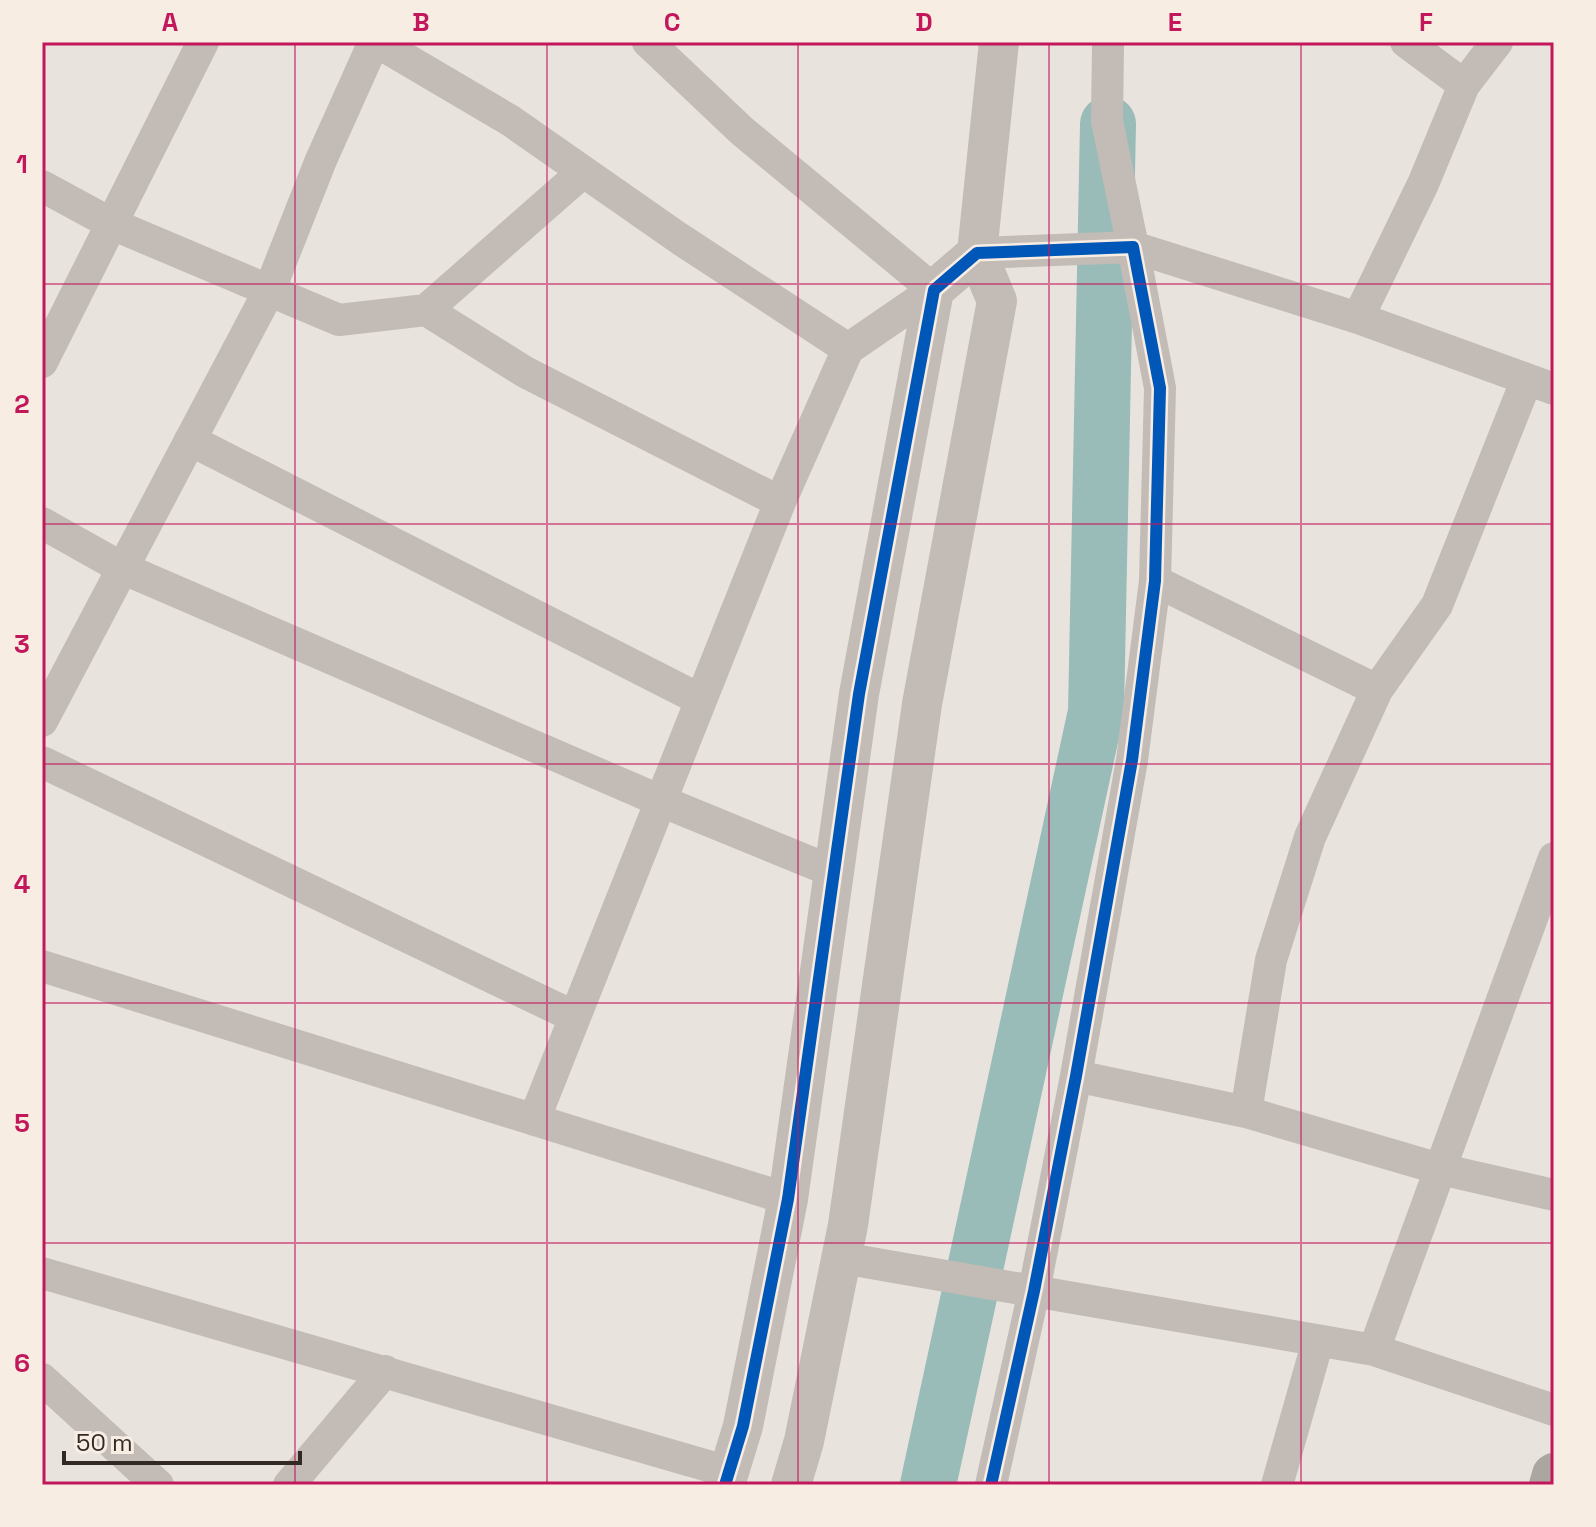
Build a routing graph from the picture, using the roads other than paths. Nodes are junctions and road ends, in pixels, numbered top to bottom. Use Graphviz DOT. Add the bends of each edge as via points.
graph roads {
  1 [pos="203,42"];
  2 [pos="375,42"];
  3 [pos="648,42"];
  4 [pos="999,42"];
  5 [pos="1108,42"];
  6 [pos="1406,42"];
  7 [pos="1497,42"];
  8 [pos="1464,85"];
  9 [pos="583,172"];
  10 [pos="42,186"];
  11 [pos="112,224"];
  12 [pos="1133,247"];
  13 [pos="977,253"];
  14 [pos="270,289"];
  15 [pos="934,290"];
  16 [pos="426,310"];
  17 [pos="1358,318"];
  18 [pos="848,349"];
  19 [pos="42,362"];
  20 [pos="1541,384"];
  21 [pos="190,440"];
  22 [pos="780,502"];
  23 [pos="42,523"];
  24 [pos="122,568"];
  25 [pos="1155,581"];
  26 [pos="1377,690"];
  27 [pos="701,700"];
  28 [pos="42,721"];
  29 [pos="42,762"];
  30 [pos="661,801"];
  31 [pos="1554,858"];
  32 [pos="834,872"];
  33 [pos="42,966"];
  34 [pos="575,1017"];
  35 [pos="1076,1076"];
  36 [pos="1246,1112"];
  37 [pos="534,1120"];
  38 [pos="1440,1169"];
  39 [pos="1554,1195"];
  40 [pos="788,1199"];
  41 [pos="842,1258"];
  42 [pos="42,1273"];
  43 [pos="1034,1291"];
  44 [pos="1318,1341"];
  45 [pos="1374,1350"];
  46 [pos="385,1371"];
  47 [pos="42,1379"];
  48 [pos="1554,1410"];
  49 [pos="1554,1475"];
  50 [pos="727,1478"];
  51 [pos="158,1485"];
  52 [pos="289,1485"];
  53 [pos="791,1485"];
  54 [pos="991,1485"];
  55 [pos="1277,1485"];
  56 [pos="1551,1485"];
  1 -- 11 [label="street"];
  2 -- 9 [label="street" via="511,121"];
  2 -- 14 [label="street"];
  3 -- 15 [label="street" via="742,131"];
  4 -- 13 [label="street"];
  5 -- 12 [label="street" via="1107,121"];
  6 -- 8 [label="street"];
  7 -- 8 [label="street"];
  8 -- 17 [label="street"];
  9 -- 16 [label="street"];
  9 -- 18 [label="street"];
  10 -- 11 [label="street"];
  11 -- 14 [label="street"];
  11 -- 19 [label="street"];
  12 -- 13 [label="street"];
  12 -- 17 [label="street"];
  12 -- 25 [label="street" via="1160,388"];
  13 -- 15 [label="street"];
  13 -- 41 [label="street" via="997,301 922,704"];
  14 -- 16 [label="street" via="339,320"];
  14 -- 21 [label="street"];
  15 -- 18 [label="street"];
  15 -- 32 [label="street" via="859,694"];
  16 -- 22 [label="street" via="525,372"];
  17 -- 20 [label="street"];
  18 -- 22 [label="street"];
  20 -- 26 [label="street" via="1437,605"];
  21 -- 24 [label="street"];
  21 -- 27 [label="street"];
  22 -- 27 [label="street"];
  23 -- 24 [label="street"];
  24 -- 28 [label="street"];
  24 -- 30 [label="street"];
  25 -- 26 [label="street"];
  25 -- 35 [label="street" via="1132,760"];
  26 -- 36 [label="street" via="1310,837 1271,960"];
  27 -- 30 [label="street"];
  29 -- 34 [label="street"];
  30 -- 32 [label="street"];
  30 -- 34 [label="street"];
  31 -- 38 [label="street"];
  32 -- 40 [label="street"];
  33 -- 37 [label="street"];
  34 -- 37 [label="street"];
  35 -- 36 [label="street"];
  35 -- 43 [label="street"];
  36 -- 38 [label="street"];
  37 -- 40 [label="street"];
  38 -- 39 [label="street"];
  38 -- 45 [label="street"];
  40 -- 50 [label="street" via="743,1426"];
  41 -- 43 [label="street"];
  41 -- 53 [label="street"];
  42 -- 46 [label="street"];
  43 -- 44 [label="street"];
  43 -- 54 [label="street"];
  44 -- 45 [label="street"];
  44 -- 55 [label="street"];
  45 -- 48 [label="street"];
  46 -- 50 [label="street"];
  46 -- 52 [label="street"];
  47 -- 51 [label="street"];
  49 -- 56 [label="highway"];
}
